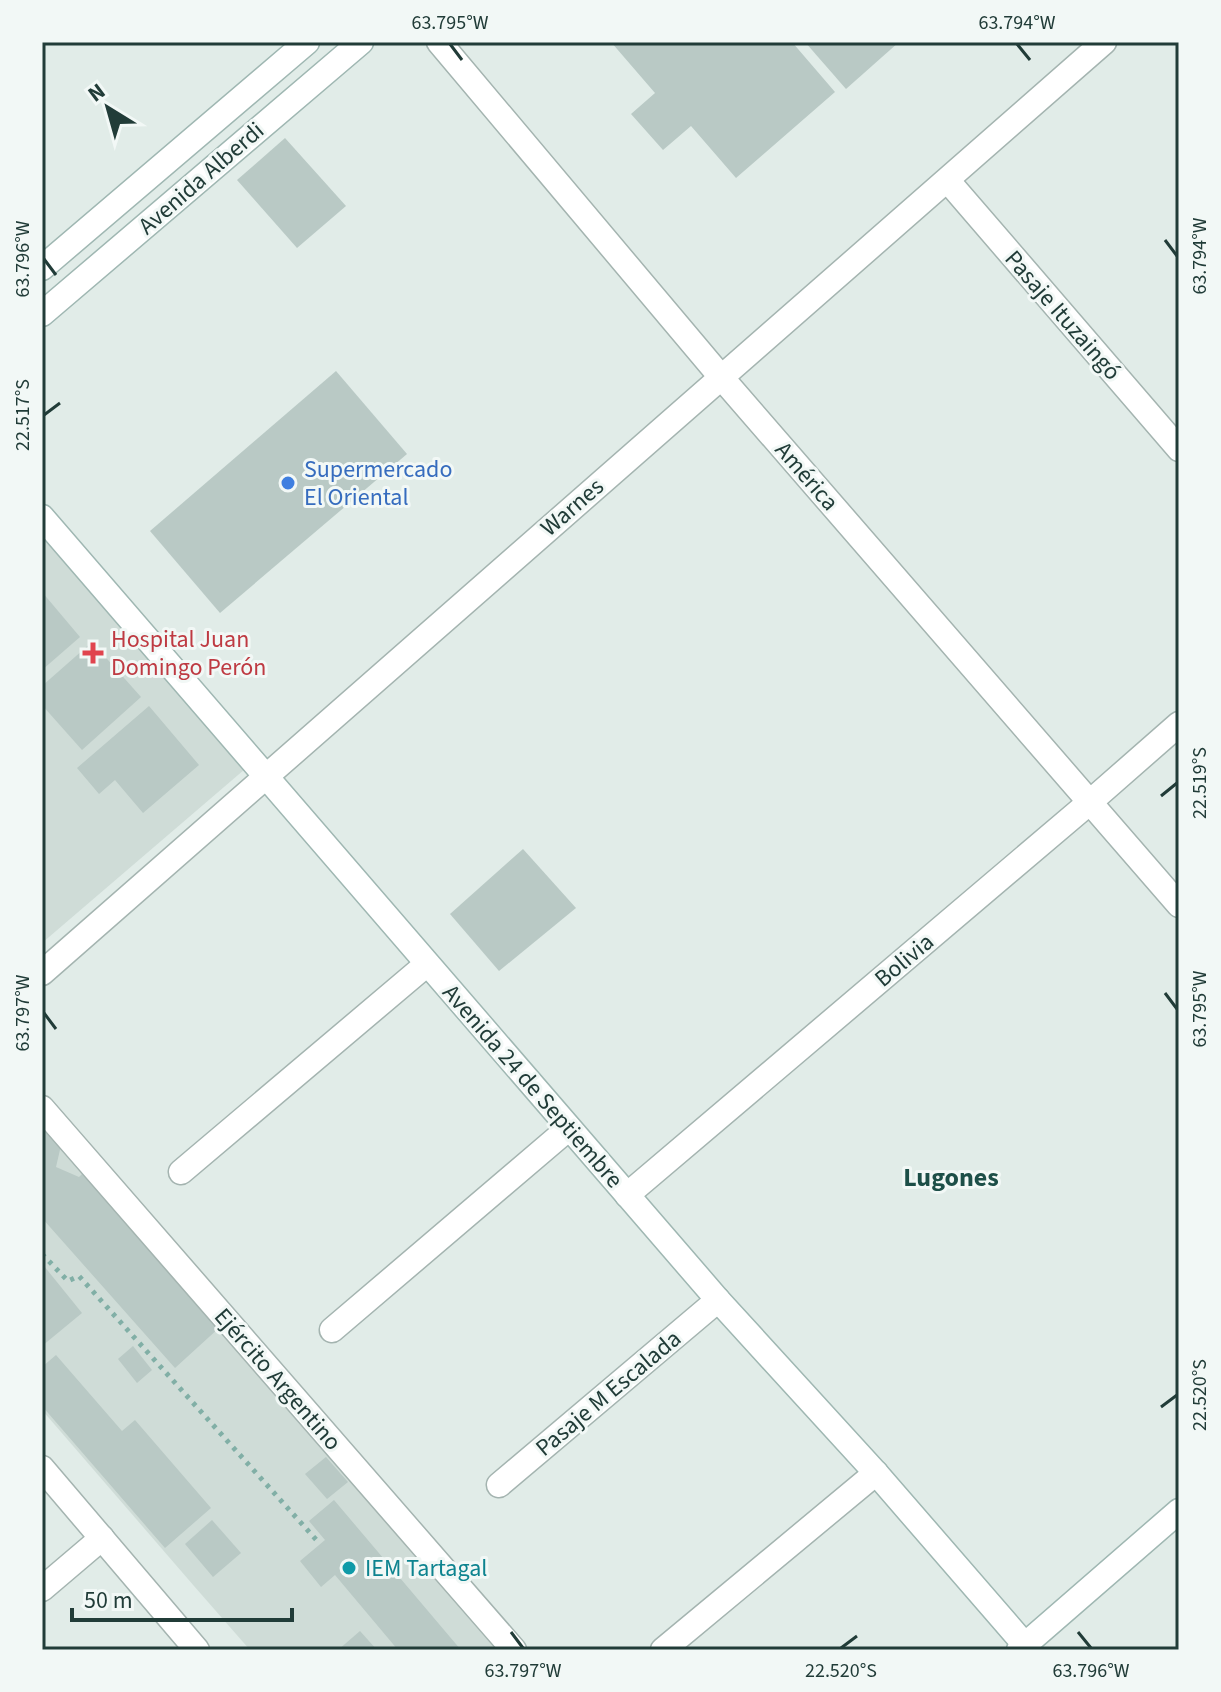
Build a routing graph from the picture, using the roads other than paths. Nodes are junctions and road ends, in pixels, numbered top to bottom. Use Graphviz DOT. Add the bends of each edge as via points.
graph roads {
  1 [pos="307,42"];
  2 [pos="361,42"];
  3 [pos="439,42"];
  4 [pos="1104,42"];
  5 [pos="948,181"];
  6 [pos="42,268"];
  7 [pos="42,314"];
  8 [pos="721,377"];
  9 [pos="1179,449"];
  10 [pos="42,517"];
  11 [pos="1179,724"];
  12 [pos="266,777"];
  13 [pos="1090,802"];
  14 [pos="1179,905"];
  15 [pos="427,964"];
  16 [pos="42,973"];
  17 [pos="42,1108"];
  18 [pos="569,1128"];
  19 [pos="181,1172"];
  20 [pos="627,1195"];
  21 [pos="718,1300"];
  22 [pos="332,1330"];
  23 [pos="42,1468"];
  24 [pos="876,1473"];
  25 [pos="499,1485"];
  26 [pos="1179,1511"];
  27 [pos="102,1538"];
  28 [pos="42,1589"];
  29 [pos="1024,1648"];
  30 [pos="197,1650"];
  31 [pos="514,1650"];
  32 [pos="663,1650"];
  1 -- 6 [label="street, Avenida Alberdi"];
  2 -- 7 [label="street, Avenida Alberdi"];
  3 -- 8 [label="street, América"];
  4 -- 5 [label="street, Warnes"];
  5 -- 8 [label="street, Warnes"];
  5 -- 9 [label="street, Pasaje Ituzaingó"];
  8 -- 12 [label="street, Warnes"];
  8 -- 13 [label="street, América"];
  10 -- 12 [label="street, Avenida 24 de Septiembre"];
  11 -- 13 [label="street, Bolivia"];
  12 -- 15 [label="street, Avenida 24 de Septiembre"];
  12 -- 16 [label="street, Warnes"];
  13 -- 14 [label="street, América"];
  13 -- 20 [label="street, Bolivia"];
  15 -- 18 [label="street, Avenida 24 de Septiembre"];
  15 -- 19 [label="street"];
  17 -- 31 [label="street, Ejército Argentino"];
  18 -- 20 [label="street, Avenida 24 de Septiembre"];
  18 -- 22 [label="street"];
  20 -- 21 [label="street, Avenida 24 de Septiembre"];
  21 -- 24 [label="street, Avenida 24 de Septiembre"];
  21 -- 25 [label="street, Pasaje M Escalada"];
  23 -- 27 [label="street"];
  24 -- 29 [label="street, Avenida 24 de Septiembre"];
  24 -- 32 [label="street"];
  26 -- 29 [label="street"];
  27 -- 28 [label="street"];
  27 -- 30 [label="street"];
}
